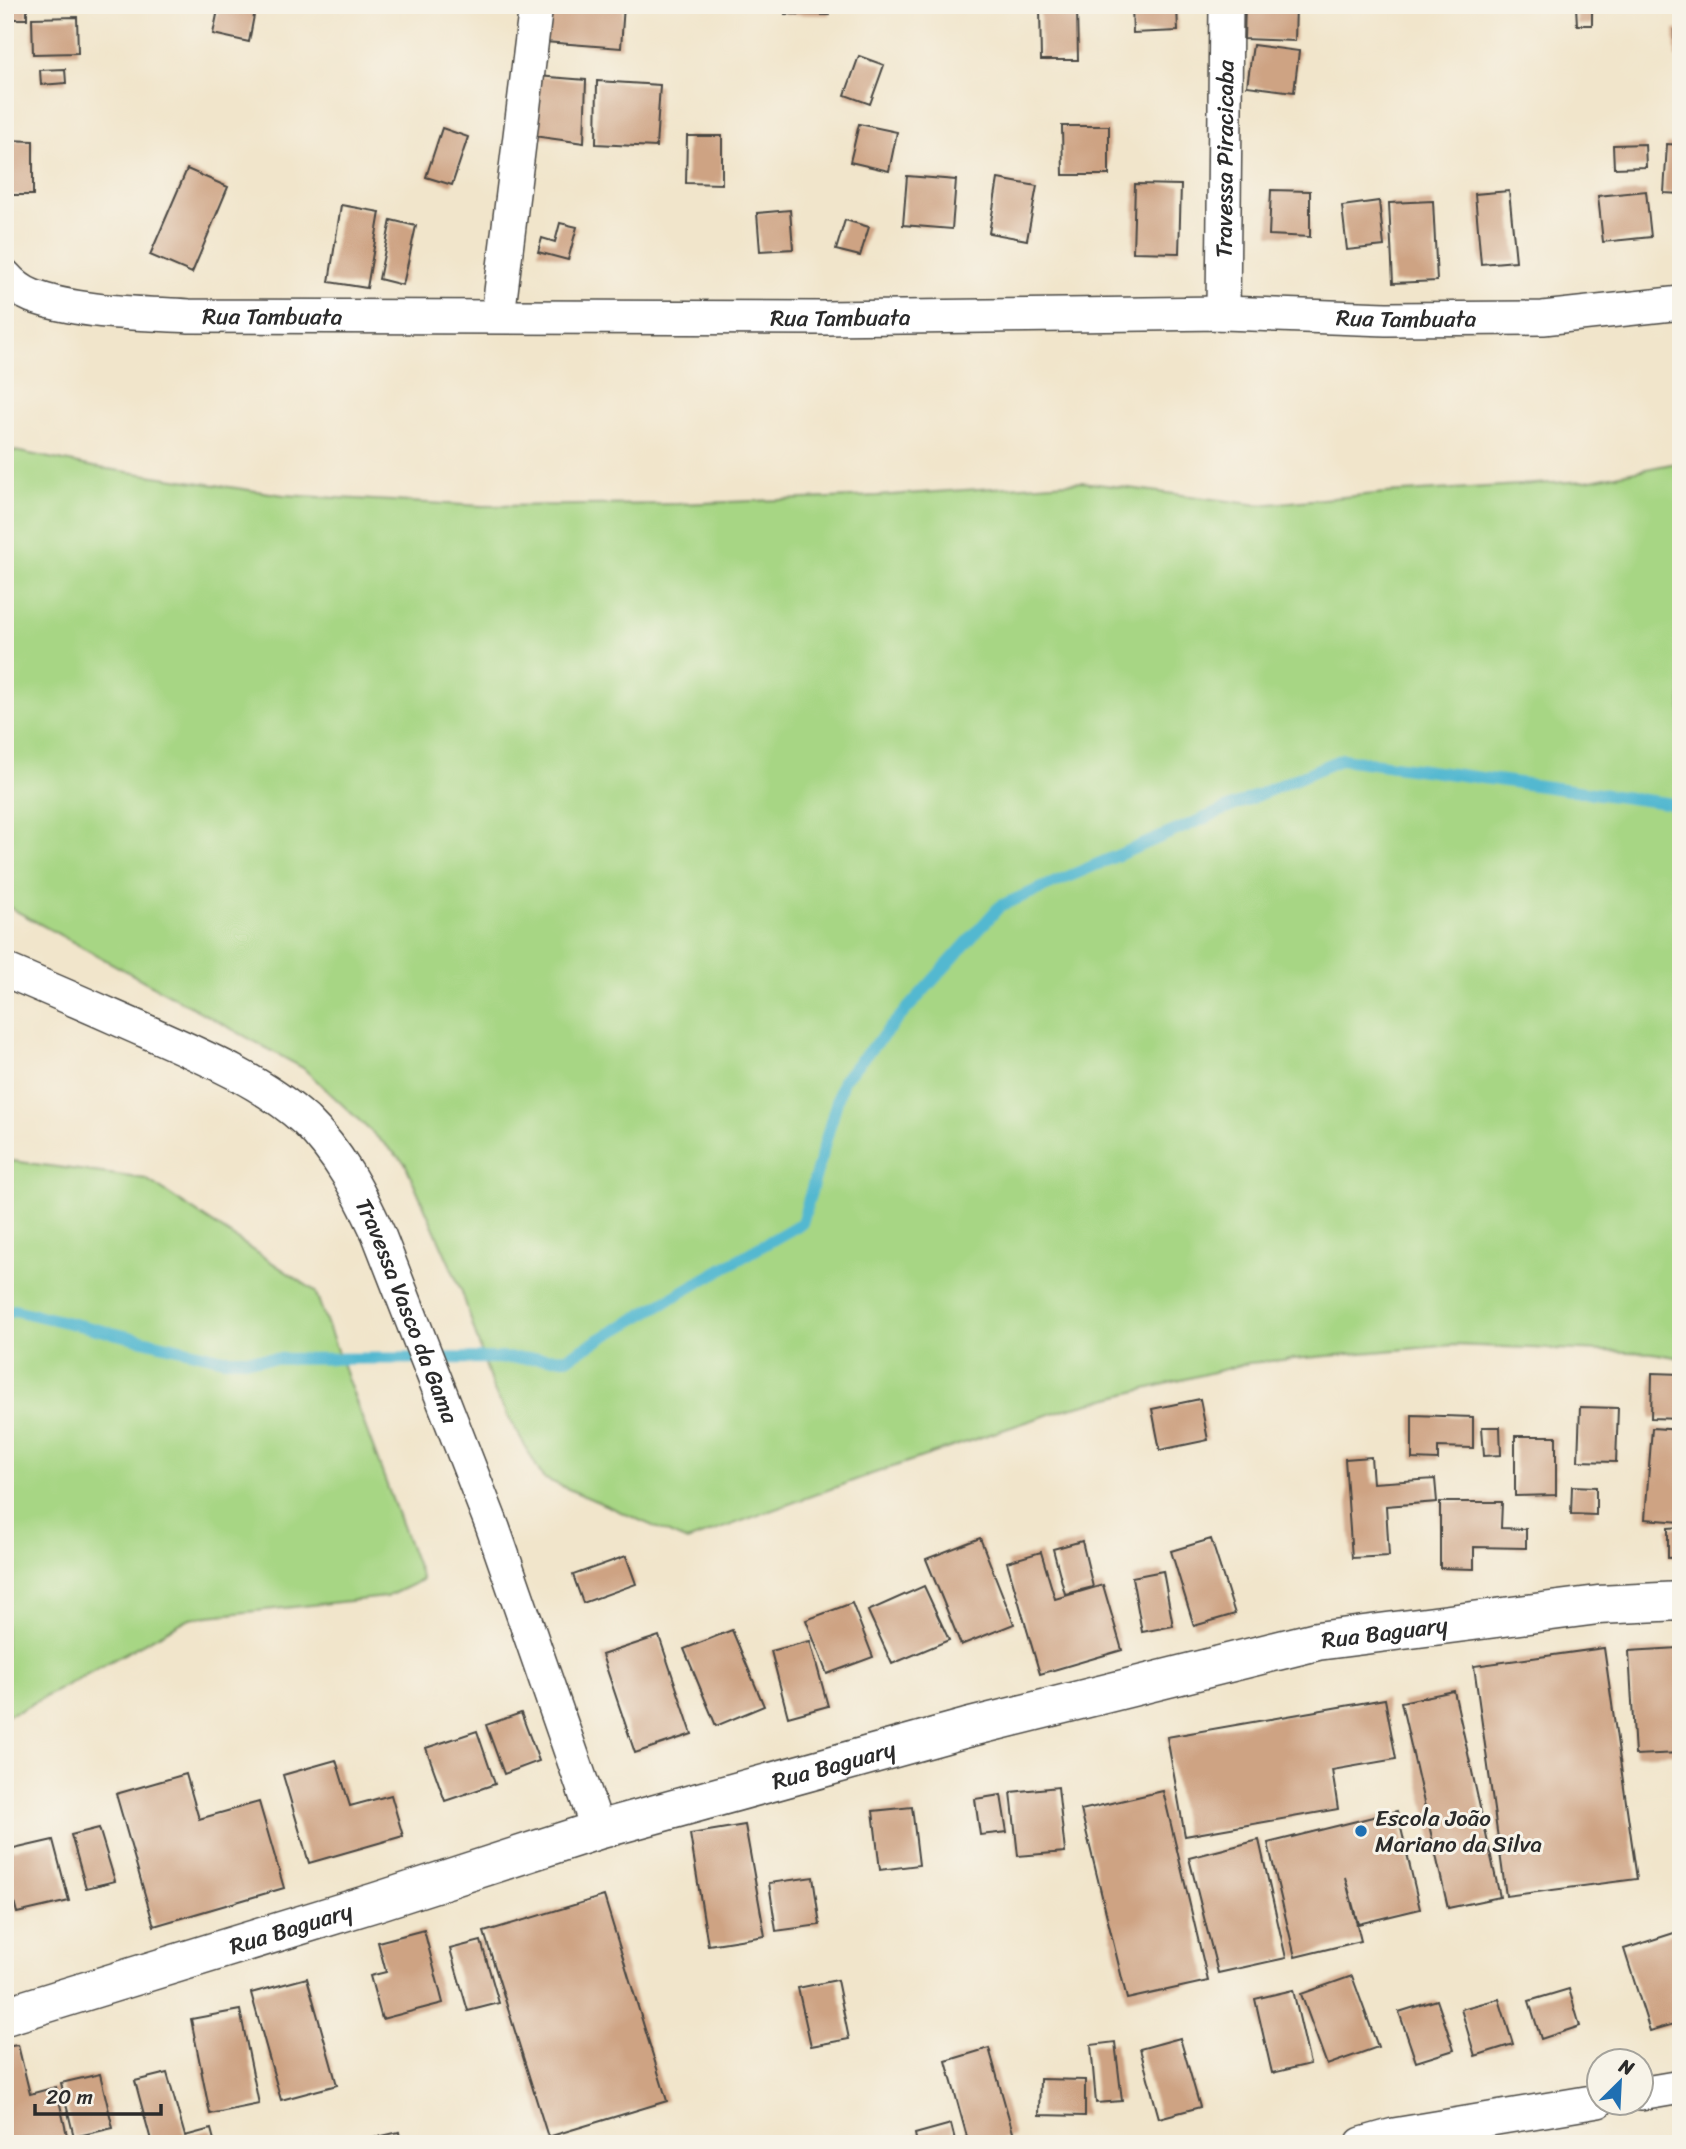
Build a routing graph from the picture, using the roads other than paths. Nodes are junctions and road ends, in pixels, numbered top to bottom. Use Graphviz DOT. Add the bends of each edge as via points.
graph roads {
  1 [pos="536,5"];
  2 [pos="1226,5"];
  3 [pos="5,276"];
  4 [pos="1681,303"];
  5 [pos="1223,313"];
  6 [pos="498,316"];
  7 [pos="5,970"];
  8 [pos="1681,1601"];
  9 [pos="598,1830"];
  10 [pos="5,2016"];
  11 [pos="1681,2087"];
  12 [pos="1654,2092"];
  13 [pos="1584,2103"];
  14 [pos="1362,2144"];
  1 -- 6 [label="street"];
  2 -- 5 [label="street, Travessa Piracicaba"];
  3 -- 6 [label="street, Rua Tambuata" via="30,295 133,313"];
  4 -- 5 [label="street, Rua Tambuata" via="1543,318"];
  5 -- 6 [label="street, Rua Tambuata"];
  7 -- 9 [label="street, Travessa Vasco da Gama" via="197,1054 261,1088 305,1121 336,1155 378,1233 478,1490"];
  8 -- 9 [label="street, Rua Baguary" via="1598,1605 1317,1641 967,1728"];
  9 -- 10 [label="street, Rua Baguary"];
  11 -- 12 [label="street"];
  13 -- 14 [label="street"];
}
